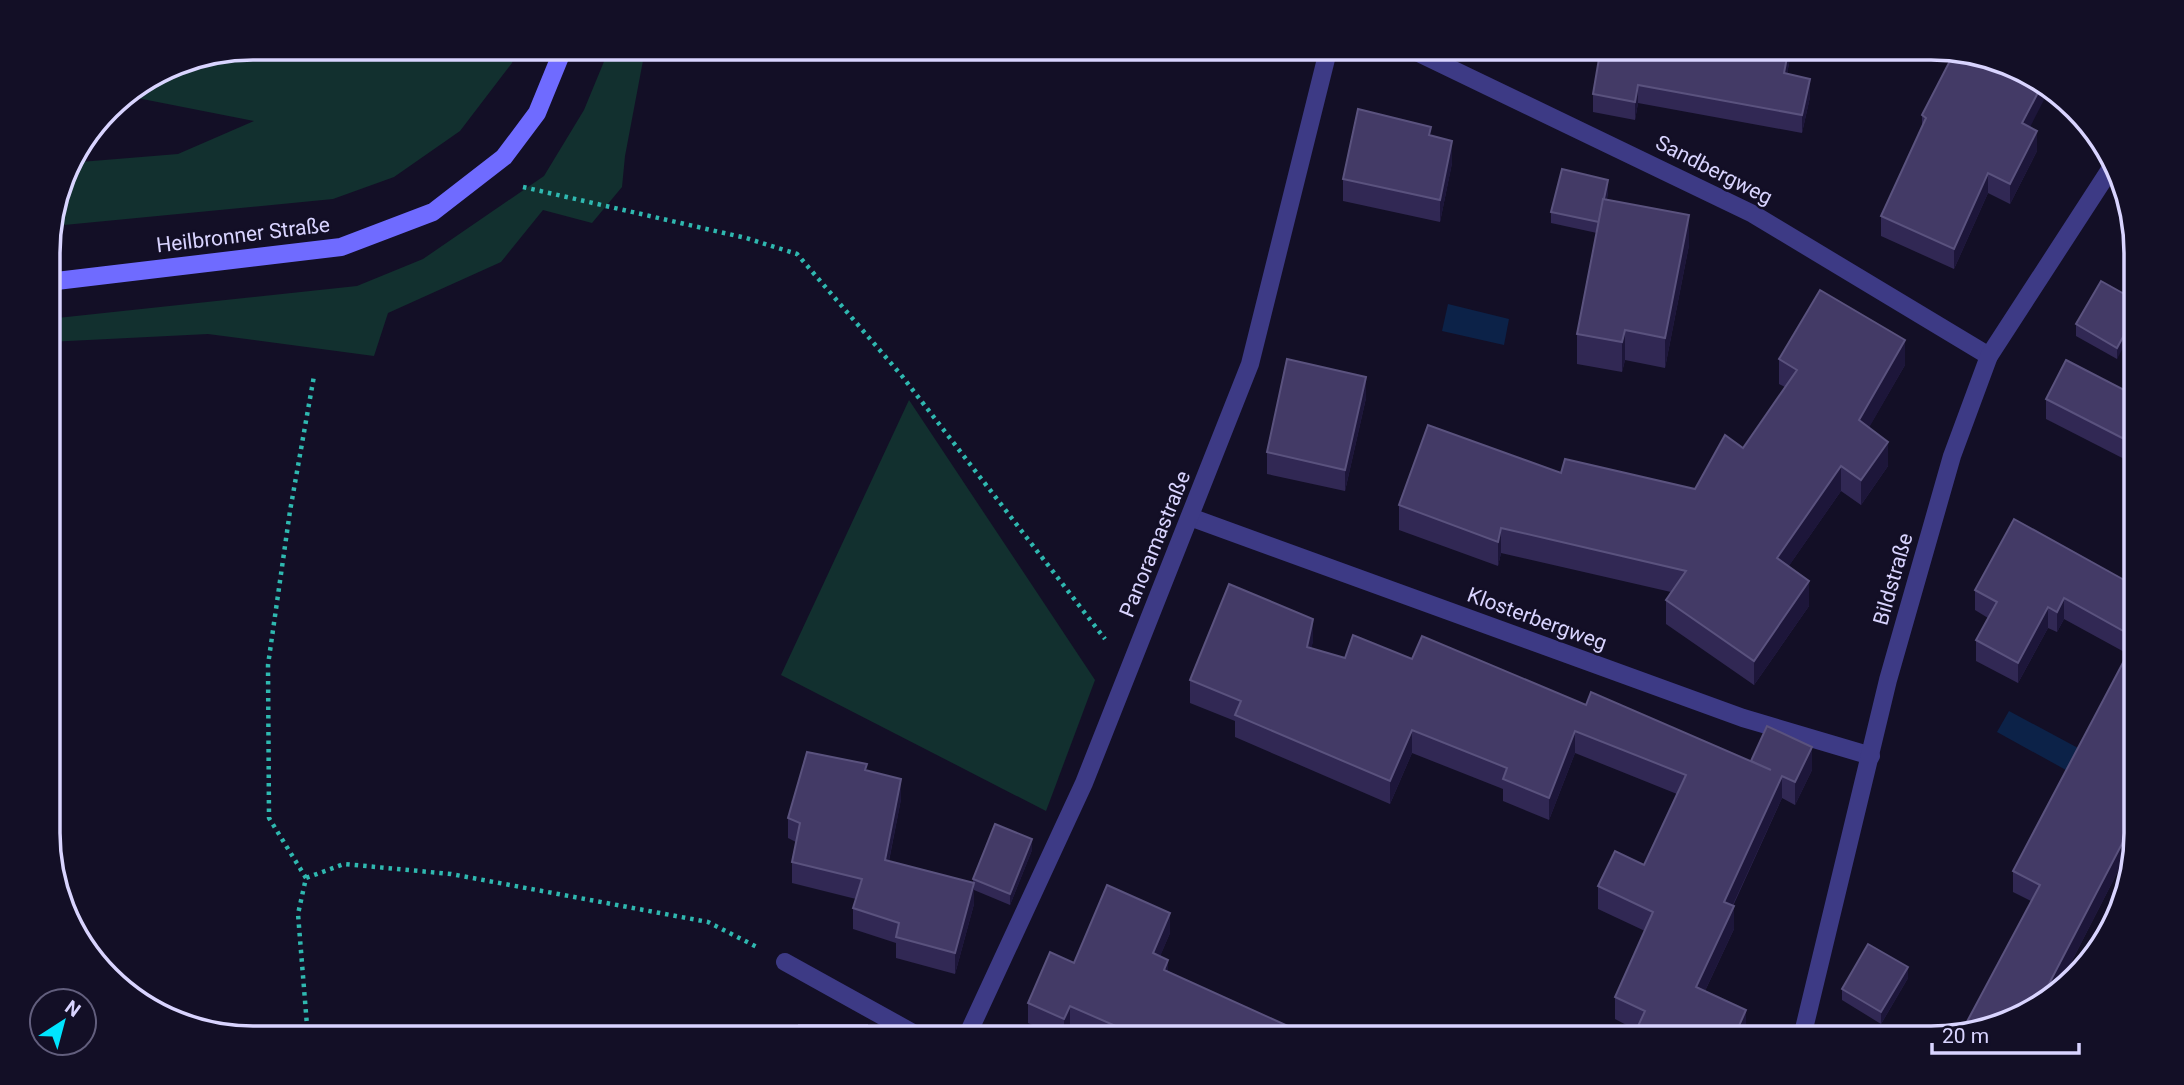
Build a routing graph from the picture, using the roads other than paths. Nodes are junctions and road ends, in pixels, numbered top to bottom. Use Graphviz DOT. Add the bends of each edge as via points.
graph roads {
  1 [pos="559,60"];
  2 [pos="1326,60"];
  3 [pos="1433,60"];
  4 [pos="2107,173"];
  5 [pos="60,281"];
  6 [pos="1989,356"];
  7 [pos="1190,517"];
  8 [pos="1871,756"];
  9 [pos="785,962"];
  10 [pos="1805,1025"];
  11 [pos="900,1026"];
  12 [pos="972,1026"];
  1 -- 5 [label="main road, Heilbronner Straße" via="537,113 504,157 433,212 341,247"];
  2 -- 7 [label="street, Panoramastraße" via="1250,364"];
  3 -- 6 [label="street, Sandbergweg" via="1753,214"];
  4 -- 6 [label="street, Bildstraße"];
  6 -- 8 [label="street, Bildstraße" via="1952,456"];
  7 -- 8 [label="street, Klosterbergweg" via="1742,718"];
  7 -- 12 [label="street, Panoramastraße" via="1084,783"];
  8 -- 10 [label="street, Bildstraße"];
  9 -- 11 [label="street"];
}
